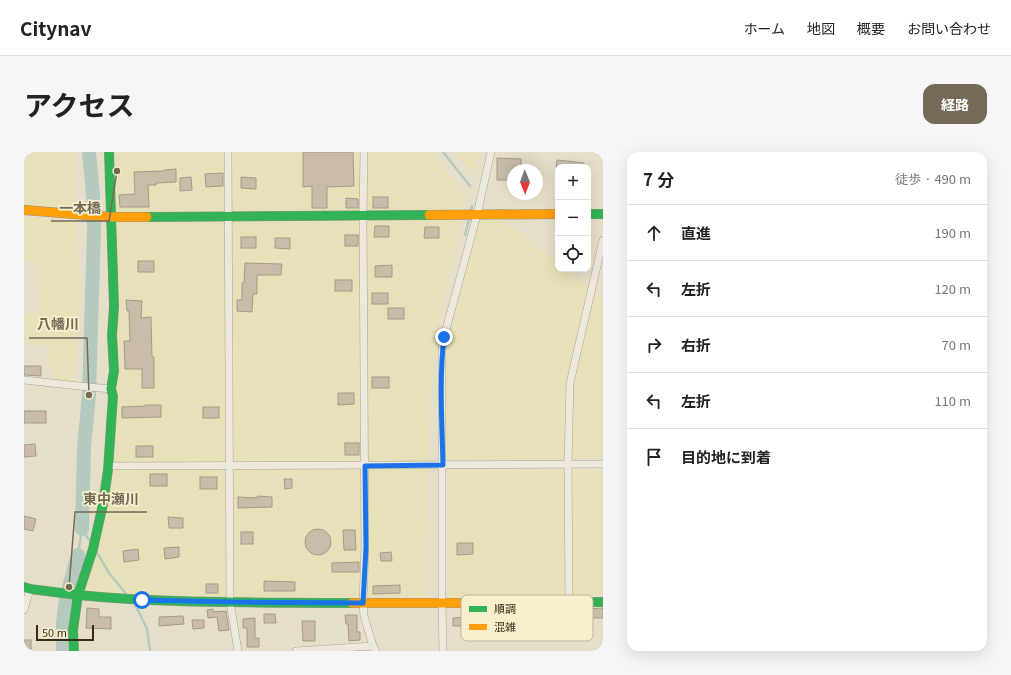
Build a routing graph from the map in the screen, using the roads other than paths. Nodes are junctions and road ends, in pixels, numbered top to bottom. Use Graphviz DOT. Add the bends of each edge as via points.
graph roads {
  1 [pos="109,152"];
  2 [pos="228,152"];
  3 [pos="364,152"];
  4 [pos="491,152"];
  5 [pos="24,210"];
  6 [pos="477,214"];
  7 [pos="555,214"];
  8 [pos="591,214"];
  9 [pos="603,214"];
  10 [pos="363,215"];
  11 [pos="228,216"];
  12 [pos="111,217"];
  13 [pos="603,241"];
  14 [pos="24,380"];
  15 [pos="111,389"];
  16 [pos="568,464"];
  17 [pos="603,464"];
  18 [pos="443,465"];
  19 [pos="108,466"];
  20 [pos="229,466"];
  21 [pos="365,466"];
  22 [pos="27,588"];
  23 [pos="78,595"];
  24 [pos="569,595"];
  25 [pos="230,602"];
  26 [pos="442,602"];
  27 [pos="461,602"];
  28 [pos="363,603"];
  29 [pos="24,610"];
  30 [pos="374,648"];
  31 [pos="74,651"];
  32 [pos="238,651"];
  33 [pos="296,651"];
  34 [pos="443,651"];
  1 -- 12 [label="street"];
  2 -- 11 [label="street"];
  3 -- 10 [label="street"];
  4 -- 6 [label="street"];
  5 -- 12 [label="street"];
  6 -- 7 [label="street"];
  6 -- 10 [label="street"];
  6 -- 18 [label="street" via="442,351"];
  8 -- 9 [label="street"];
  10 -- 11 [label="street"];
  10 -- 21 [label="street"];
  11 -- 12 [label="street"];
  11 -- 20 [label="street"];
  12 -- 15 [label="street" via="114,371"];
  13 -- 16 [label="street" via="570,383"];
  14 -- 15 [label="street"];
  15 -- 19 [label="street" via="113,396"];
  16 -- 17 [label="street"];
  16 -- 18 [label="street"];
  16 -- 24 [label="street"];
  18 -- 21 [label="street"];
  18 -- 26 [label="street"];
  19 -- 20 [label="street"];
  19 -- 23 [label="street" via="94,545"];
  20 -- 21 [label="street"];
  20 -- 25 [label="street"];
  21 -- 28 [label="street" via="366,548"];
  22 -- 23 [label="street"];
  22 -- 29 [label="street"];
  23 -- 25 [label="street"];
  23 -- 31 [label="street" via="73,630"];
  25 -- 28 [label="street"];
  25 -- 32 [label="street"];
  26 -- 27 [label="street"];
  26 -- 28 [label="street"];
  26 -- 34 [label="street"];
  28 -- 30 [label="street" via="364,616"];
  30 -- 33 [label="street"];
}
